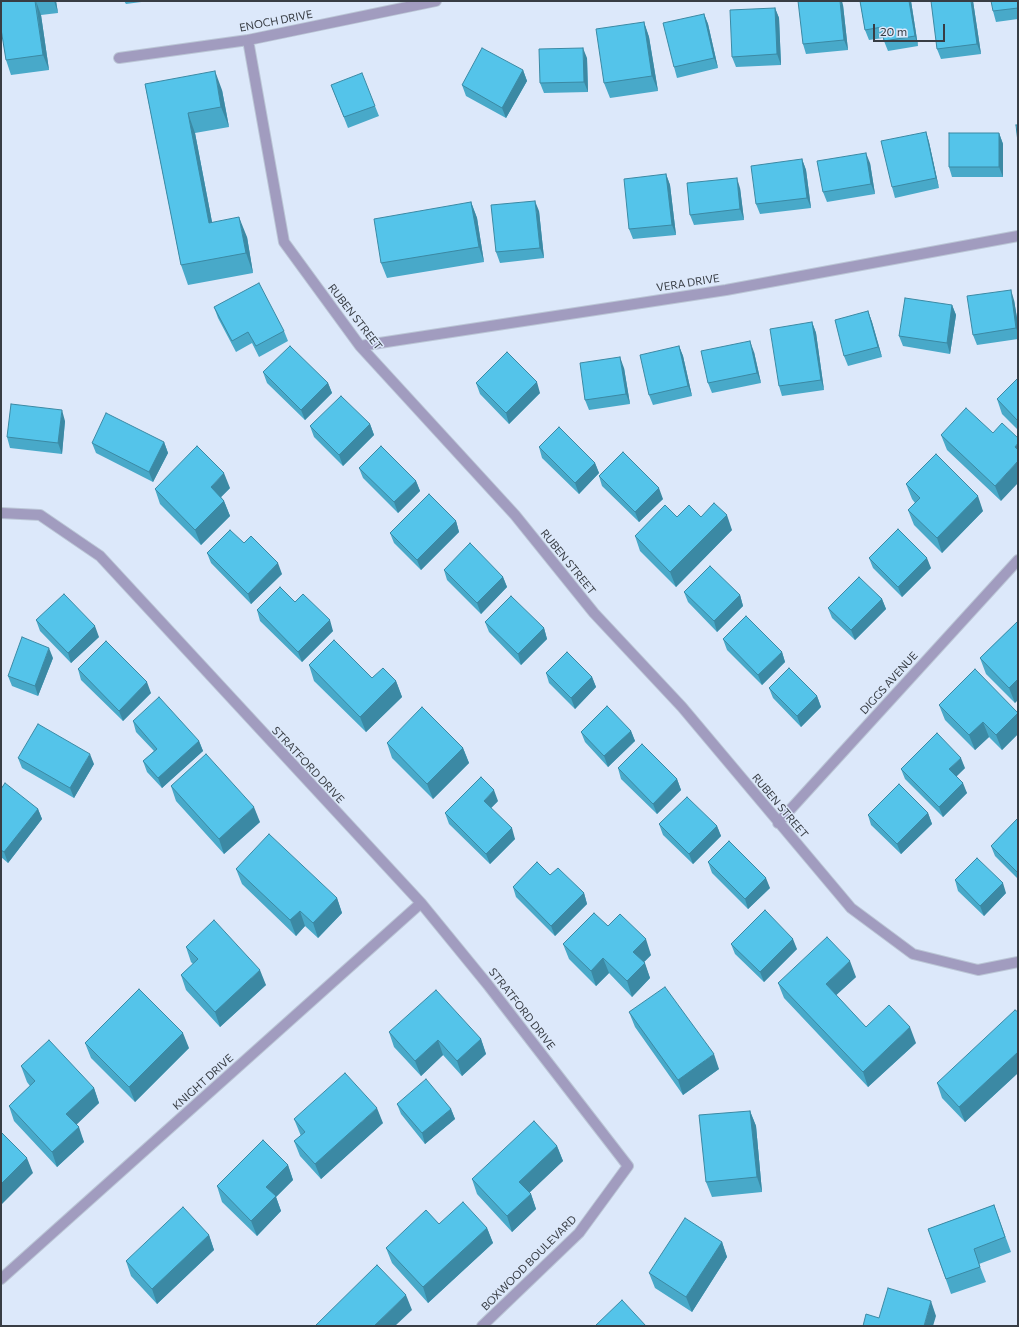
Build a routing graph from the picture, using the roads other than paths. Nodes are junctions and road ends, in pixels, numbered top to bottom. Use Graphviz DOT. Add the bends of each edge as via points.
graph roads {
  1 [pos="436,1"];
  2 [pos="248,40"];
  3 [pos="119,58"];
  4 [pos="1018,236"];
  5 [pos="360,346"];
  6 [pos="1,513"];
  7 [pos="1018,560"];
  8 [pos="778,823"];
  9 [pos="421,903"];
  10 [pos="1018,962"];
  11 [pos="564,1082"];
  12 [pos="1,1279"];
  13 [pos="482,1326"];
  1 -- 2 [label="street, ENOCH DRIVE"];
  2 -- 3 [label="street, ENOCH DRIVE"];
  2 -- 5 [label="street, RUBEN STREET" via="284,242"];
  4 -- 5 [label="street, VERA DRIVE" via="726,290"];
  5 -- 8 [label="street, RUBEN STREET" via="515,515 594,613 682,708"];
  6 -- 9 [label="street, STRATFORD DRIVE" via="40,515 100,556"];
  7 -- 8 [label="street, DIGGS AVENUE"];
  8 -- 10 [label="street, RUBEN STREET" via="851,908 913,954 978,970"];
  9 -- 11 [label="street, STRATFORD DRIVE"];
  9 -- 12 [label="street, KNIGHT DRIVE"];
  11 -- 13 [label="street, BOXWOOD BOULEVARD" via="628,1166 579,1232"];
}
